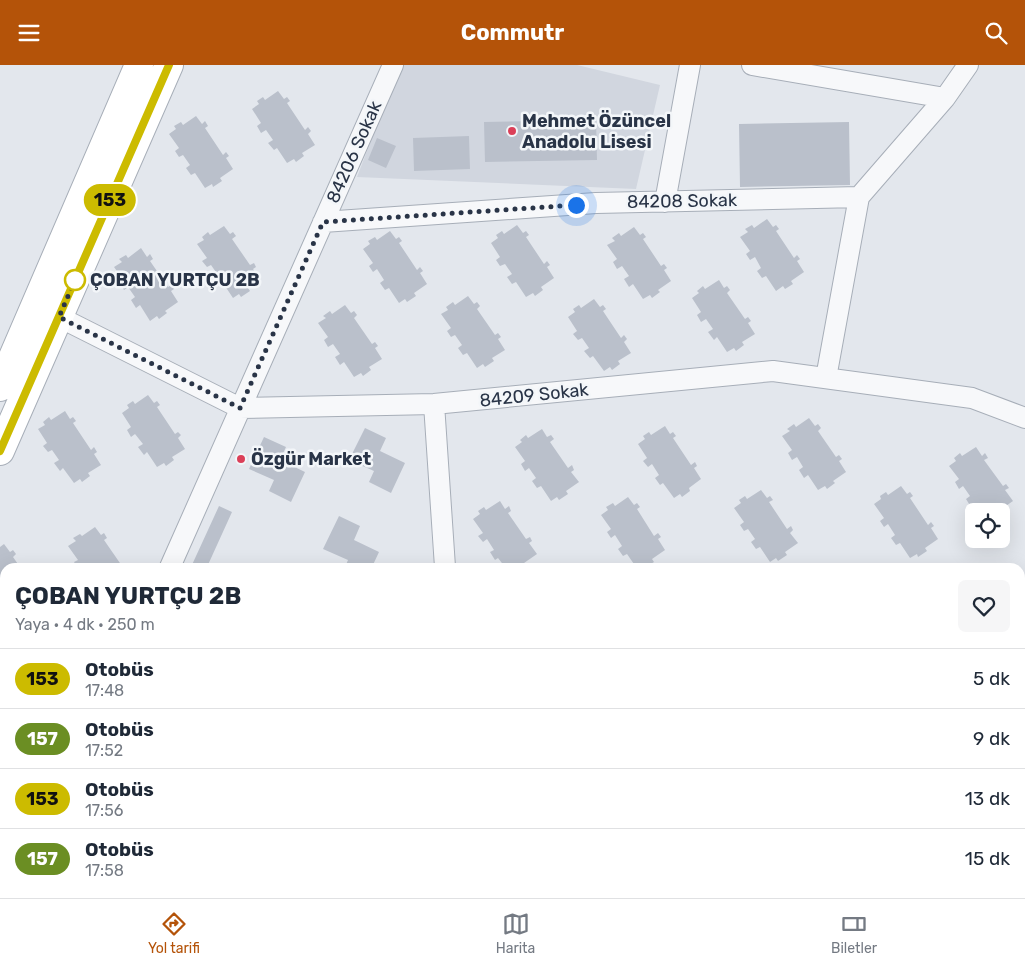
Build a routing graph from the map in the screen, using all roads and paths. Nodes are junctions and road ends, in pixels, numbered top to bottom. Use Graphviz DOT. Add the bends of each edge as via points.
graph roads {
  1 [pos="139,65"];
  2 [pos="169,65"];
  3 [pos="393,65"];
  4 [pos="690,65"];
  5 [pos="752,65"];
  6 [pos="968,65"];
  7 [pos="945,98"];
  8 [pos="859,197"];
  9 [pos="664,202"];
  10 [pos="323,222"];
  11 [pos="59,317"];
  12 [pos="826,378"];
  13 [pos="0,387"];
  14 [pos="434,404"];
  15 [pos="240,408"];
  16 [pos="1025,419"];
  17 [pos="0,451"];
  18 [pos="172,563"];
  19 [pos="444,563"];
  1 -- 13 [label="main road"];
  2 -- 11 [label="main road"];
  3 -- 10 [label="street, 84206 Sokak"];
  4 -- 9 [label="street"];
  5 -- 7 [label="street"];
  6 -- 7 [label="street"];
  7 -- 8 [label="street"];
  8 -- 9 [label="street, 84208 Sokak"];
  8 -- 12 [label="street"];
  9 -- 10 [label="street, 84208 Sokak" via="596,203"];
  10 -- 15 [label="street, 84206 Sokak"];
  11 -- 15 [label="street, 84209 Sokak"];
  11 -- 17 [label="main road"];
  12 -- 14 [label="street, 84209 Sokak" via="773,371"];
  12 -- 16 [label="street, 84209 Sokak" via="972,398"];
  14 -- 15 [label="street, 84209 Sokak"];
  14 -- 19 [label="street"];
  15 -- 18 [label="street, 84206 Sokak"];
}
